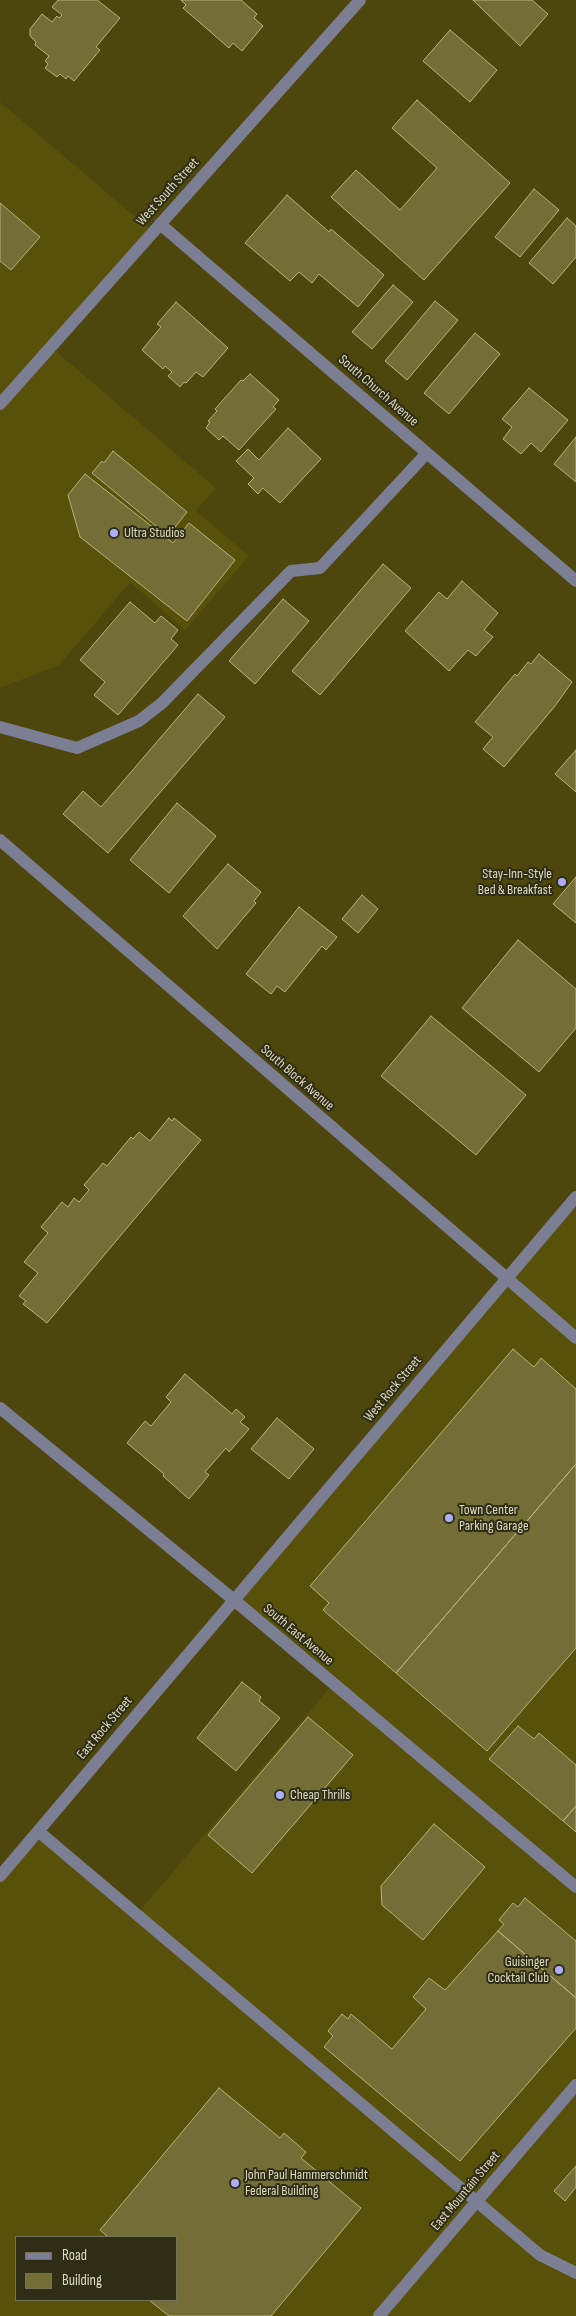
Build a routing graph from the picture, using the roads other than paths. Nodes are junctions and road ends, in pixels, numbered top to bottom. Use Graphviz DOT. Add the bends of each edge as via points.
graph roads {
  1 [pos="360,0"];
  2 [pos="160,224"];
  3 [pos="0,404"];
  4 [pos="427,453"];
  5 [pos="576,581"];
  6 [pos="0,727"];
  7 [pos="0,840"];
  8 [pos="576,1197"];
  9 [pos="506,1279"];
  10 [pos="576,1338"];
  11 [pos="0,1408"];
  12 [pos="234,1600"];
  13 [pos="38,1831"];
  14 [pos="0,1876"];
  15 [pos="576,1887"];
  16 [pos="576,2085"];
  17 [pos="477,2201"];
  18 [pos="576,2273"];
  19 [pos="379,2316"];
  1 -- 2 [label="street, West South Street"];
  2 -- 3 [label="street, West South Street"];
  2 -- 4 [label="street, South Church Avenue"];
  4 -- 5 [label="street, South Church Avenue"];
  4 -- 6 [label="street" via="320,568 291,571 162,703 139,721 77,748"];
  7 -- 9 [label="street, South Block Avenue"];
  8 -- 9 [label="street, West Rock Street"];
  9 -- 10 [label="street, South Block Avenue"];
  9 -- 12 [label="street, West Rock Street"];
  11 -- 12 [label="street, South East Avenue"];
  12 -- 13 [label="street, East Rock Street"];
  12 -- 15 [label="street, South East Avenue"];
  13 -- 14 [label="street, East Rock Street"];
  13 -- 17 [label="street"];
  16 -- 17 [label="street, East Mountain Street"];
  17 -- 18 [label="street" via="540,2255"];
  17 -- 19 [label="street, East Mountain Street"];
}
